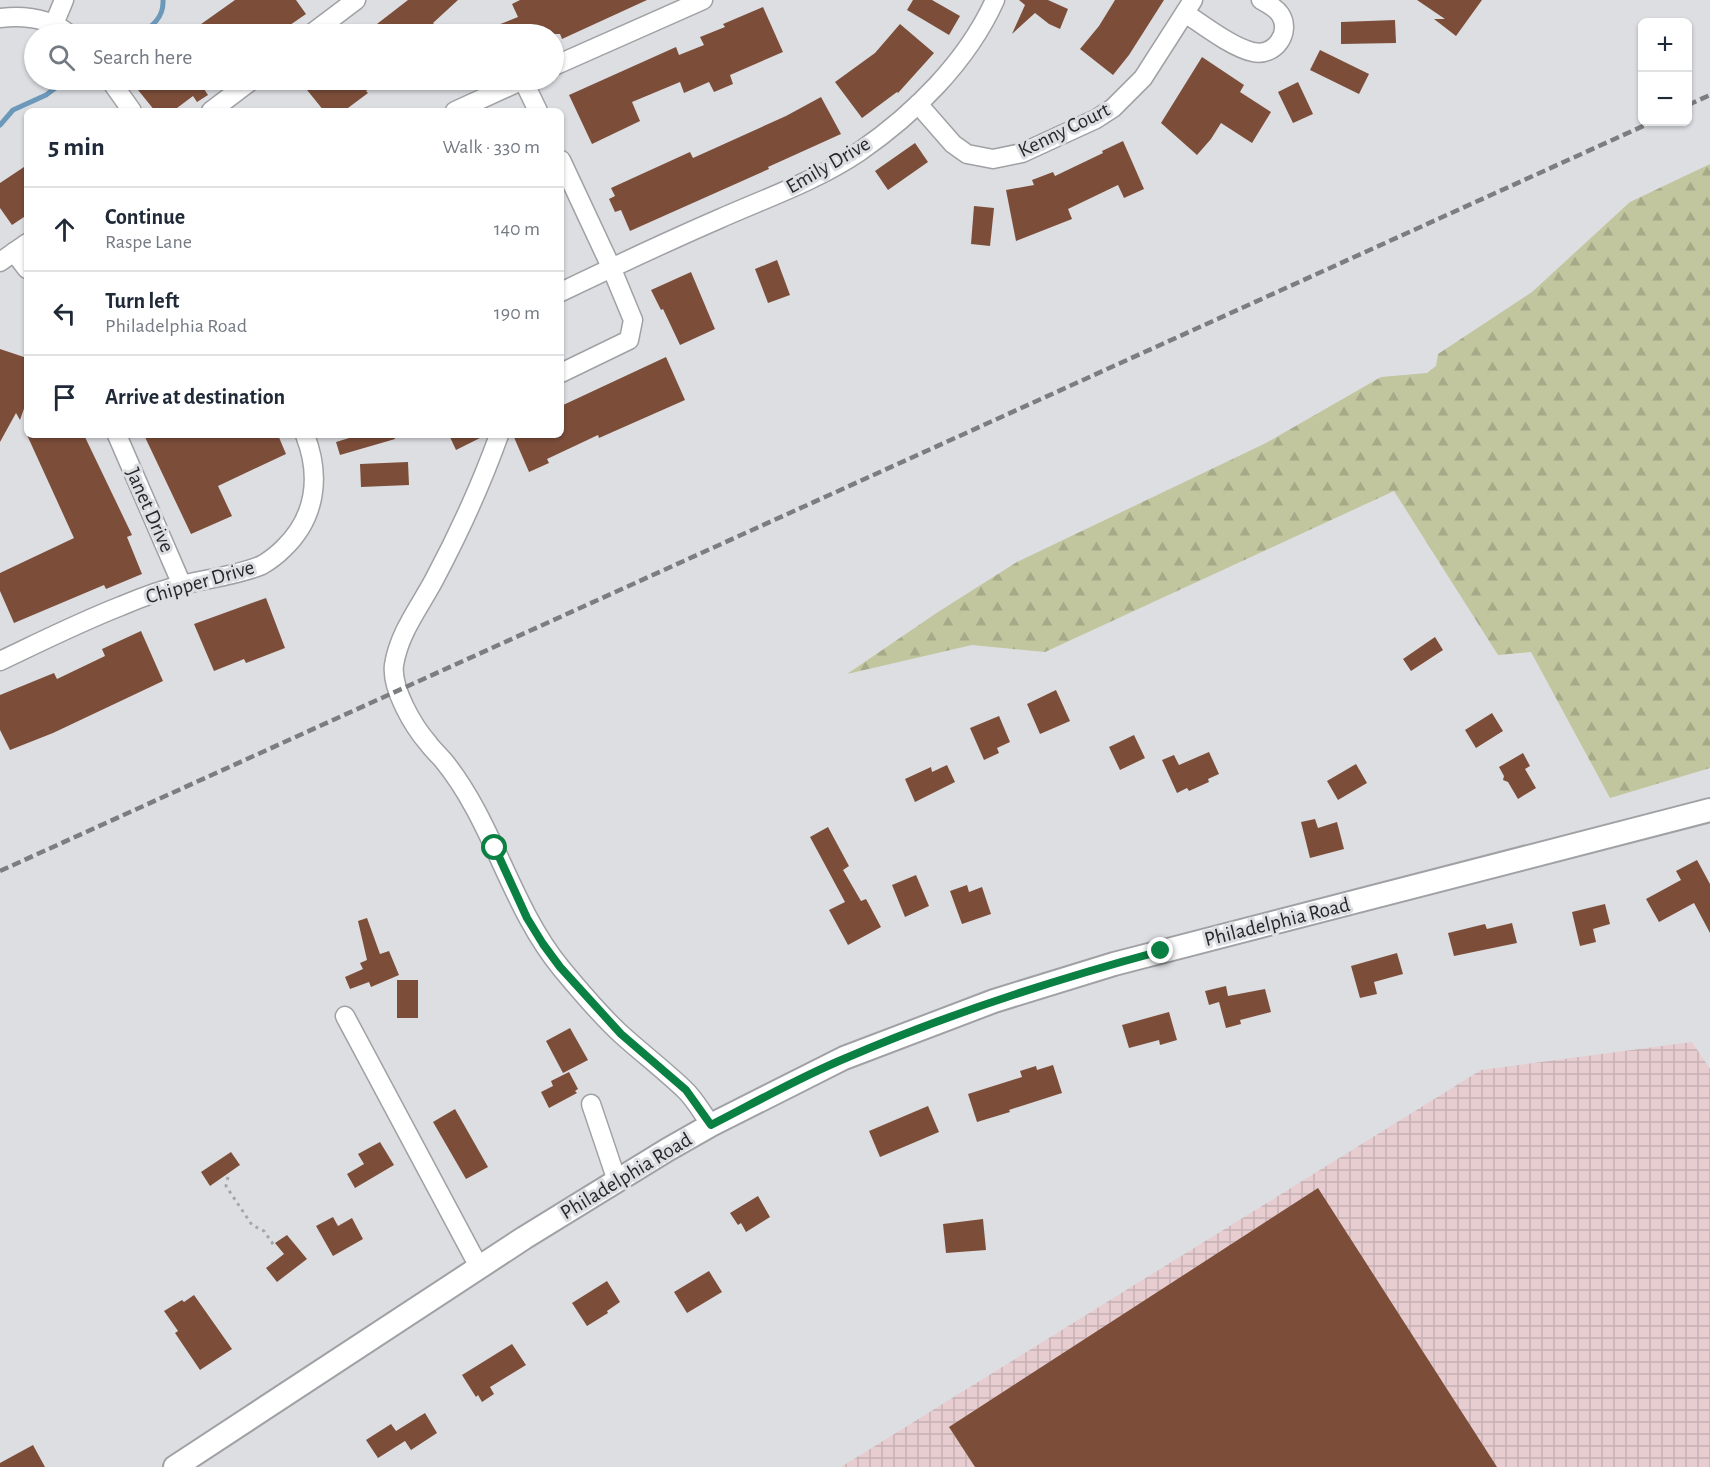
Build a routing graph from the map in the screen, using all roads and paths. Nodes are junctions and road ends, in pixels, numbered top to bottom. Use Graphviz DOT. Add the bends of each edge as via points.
graph roads {
  1 [pos="64,0"];
  2 [pos="356,0"];
  3 [pos="703,0"];
  4 [pos="995,0"];
  5 [pos="1261,0"];
  6 [pos="1189,7"];
  7 [pos="0,18"];
  8 [pos="49,24"];
  9 [pos="62,24"];
  10 [pos="324,24"];
  11 [pos="564,62"];
  12 [pos="117,90"];
  13 [pos="239,90"];
  14 [pos="501,90"];
  15 [pos="528,90"];
  16 [pos="918,104"];
  17 [pos="130,108"];
  18 [pos="215,108"];
  19 [pos="462,108"];
  20 [pos="537,108"];
  21 [pos="564,166"];
  22 [pos="14,252"];
  23 [pos="24,265"];
  24 [pos="611,267"];
  25 [pos="564,290"];
  26 [pos="564,372"];
  27 [pos="118,438"];
  28 [pos="306,438"];
  29 [pos="498,438"];
  30 [pos="182,585"];
  31 [pos="0,661"];
  32 [pos="1710,810"];
  33 [pos="345,1016"];
  34 [pos="591,1104"];
  35 [pos="711,1125"];
  36 [pos="228,1176"];
  37 [pos="617,1181"];
  38 [pos="275,1247"];
  39 [pos="479,1268"];
  40 [pos="175,1467"];
  1 -- 9 [label="street"];
  2 -- 10 [label="street"];
  3 -- 11 [label="street"];
  4 -- 16 [label="street, Emily Drive" via="958,59"];
  5 -- 6 [label="street, Kenny Court" via="1276,9 1284,26 1278,44 1260,53 1243,49"];
  6 -- 16 [label="street, Kenny Court" via="1143,78 1113,108 1096,120 1022,153 993,159 967,154 952,144"];
  7 -- 8 [label="street" via="32,17"];
  12 -- 17 [label="street"];
  13 -- 18 [label="street"];
  14 -- 19 [label="street"];
  15 -- 20 [label="street"];
  16 -- 24 [label="street, Emily Drive" via="859,152 815,176"];
  21 -- 24 [label="street"];
  22 -- 23 [label="street"];
  24 -- 25 [label="street, Emily Drive"];
  24 -- 26 [label="street" via="633,320 629,340"];
  27 -- 30 [label="street, Janet Drive"];
  28 -- 30 [label="street, Chipper Drive" via="315,489 310,509 293,539 263,564"];
  29 -- 35 [label="street" via="478,492 408,623 394,668 397,690 427,742 470,800 543,944 621,1034 686,1090"];
  30 -- 31 [label="street, Chipper Drive" via="120,606"];
  32 -- 35 [label="main road, Philadelphia Road" via="1046,983 844,1058"];
  33 -- 39 [label="street"];
  34 -- 37 [label="street"];
  35 -- 37 [label="main road, Philadelphia Road"];
  36 -- 38 [label="path" via="226,1186 252,1226 264,1231"];
  37 -- 39 [label="main road, Philadelphia Road"];
  39 -- 40 [label="main road, Philadelphia Road"];
}
